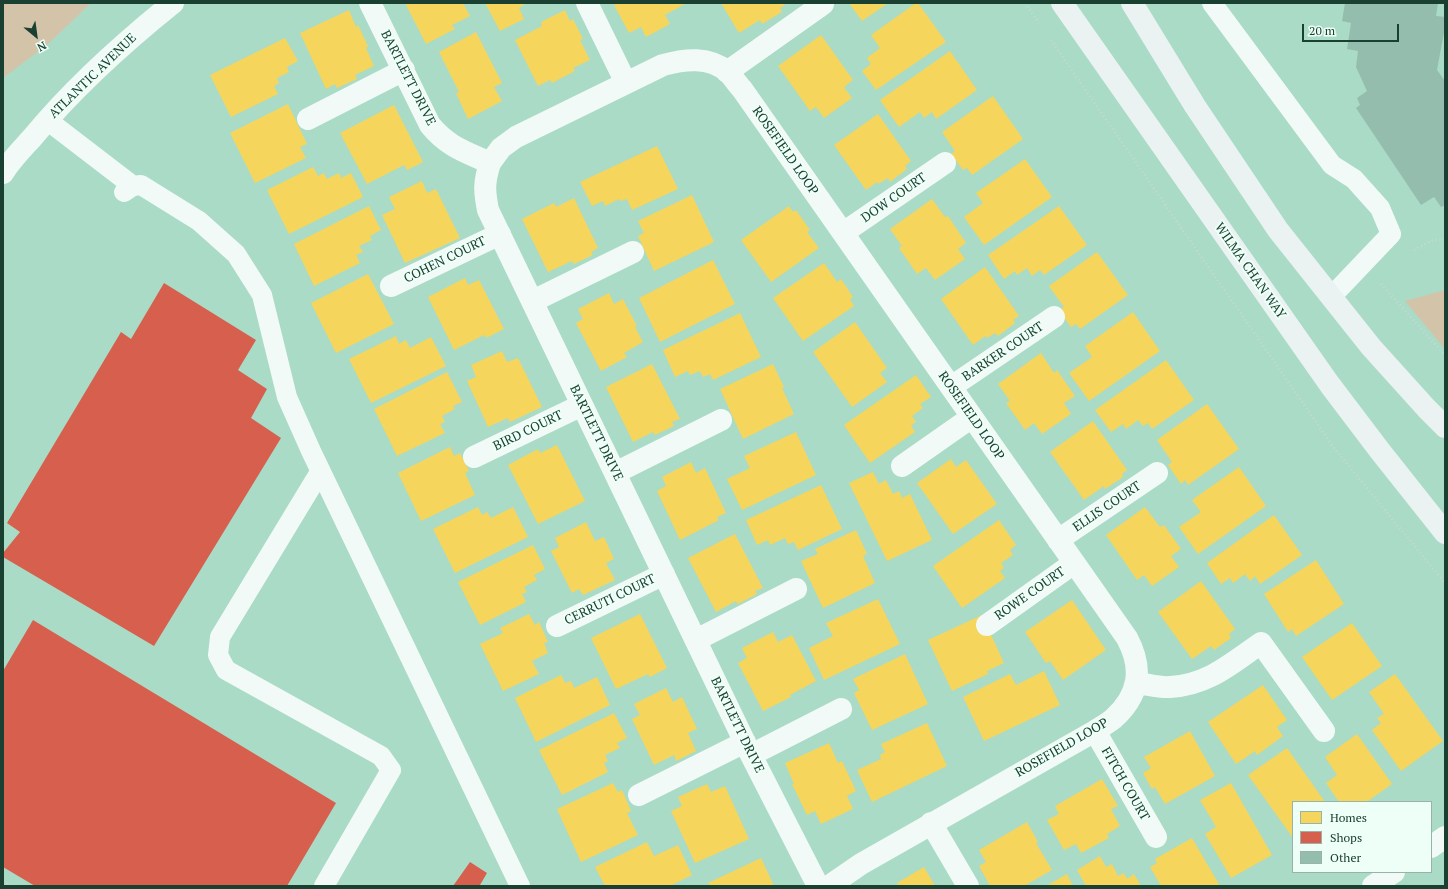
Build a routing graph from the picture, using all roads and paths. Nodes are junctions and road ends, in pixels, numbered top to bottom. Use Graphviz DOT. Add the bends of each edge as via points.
graph roads {
  1 [pos="173,3"];
  2 [pos="370,3"];
  3 [pos="587,3"];
  4 [pos="822,3"];
  5 [pos="1062,3"];
  6 [pos="1132,3"];
  7 [pos="1212,3"];
  8 [pos="404,70"];
  9 [pos="728,72"];
  10 [pos="626,83"];
  11 [pos="308,118"];
  12 [pos="47,120"];
  13 [pos="490,163"];
  14 [pos="945,163"];
  15 [pos="3,173"];
  16 [pos="843,233"];
  17 [pos="500,234"];
  18 [pos="633,252"];
  19 [pos="1376,279"];
  20 [pos="391,286"];
  21 [pos="1331,297"];
  22 [pos="533,301"];
  23 [pos="1054,316"];
  24 [pos="1445,355"];
  25 [pos="951,387"];
  26 [pos="582,405"];
  27 [pos="972,417"];
  28 [pos="721,420"];
  29 [pos="1445,427"];
  30 [pos="474,457"];
  31 [pos="902,466"];
  32 [pos="320,472"];
  33 [pos="615,473"];
  34 [pos="1157,474"];
  35 [pos="1445,533"];
  36 [pos="1058,540"];
  37 [pos="1074,563"];
  38 [pos="664,574"];
  39 [pos="796,589"];
  40 [pos="987,625"];
  41 [pos="557,626"];
  42 [pos="696,640"];
  43 [pos="1136,683"];
  44 [pos="841,709"];
  45 [pos="1095,731"];
  46 [pos="1324,732"];
  47 [pos="748,748"];
  48 [pos="639,795"];
  49 [pos="931,823"];
  50 [pos="1156,837"];
  51 [pos="1445,837"];
  52 [pos="1432,845"];
  53 [pos="1392,873"];
  54 [pos="3,881"];
  55 [pos="12,886"];
  56 [pos="324,886"];
  57 [pos="520,886"];
  58 [pos="818,886"];
  59 [pos="829,886"];
  60 [pos="968,886"];
  61 [pos="1373,886"];
  1 -- 12 [label="street, ATLANTIC AVENUE" via="120,47 76,88"];
  2 -- 8 [label="street, BARTLETT DRIVE"];
  3 -- 10 [label="street"];
  4 -- 9 [label="street"];
  5 -- 35 [label="main road, WILMA CHAN WAY" via="1330,385"];
  6 -- 21 [label="main road" via="1254,196"];
  7 -- 21 [label="lane" via="1332,165 1354,179 1380,208 1391,234"];
  8 -- 11 [label="street"];
  8 -- 13 [label="street, BARTLETT DRIVE" via="430,125 440,137"];
  9 -- 10 [label="street, ROSEFIELD LOOP" via="697,59 680,60 663,65"];
  9 -- 16 [label="street, ROSEFIELD LOOP"];
  10 -- 13 [label="street, ROSEFIELD LOOP" via="516,137 501,148"];
  12 -- 15 [label="street, ATLANTIC AVENUE"];
  12 -- 32 [label="lane" via="129,189 141,184 199,221 236,254 262,295 286,396"];
  13 -- 17 [label="street, BARTLETT DRIVE" via="484,193 488,210"];
  14 -- 16 [label="street, DOW COURT"];
  16 -- 25 [label="street, ROSEFIELD LOOP"];
  17 -- 20 [label="street, COHEN COURT"];
  17 -- 22 [label="street, BARTLETT DRIVE"];
  18 -- 22 [label="street"];
  19 -- 24 [label="path"];
  21 -- 29 [label="main road" via="1371,347"];
  22 -- 26 [label="street, BARTLETT DRIVE"];
  23 -- 25 [label="street, BARKER COURT"];
  25 -- 27 [label="street, ROSEFIELD LOOP"];
  26 -- 30 [label="street, BIRD COURT"];
  26 -- 33 [label="street, BARTLETT DRIVE"];
  27 -- 31 [label="street"];
  27 -- 36 [label="street, ROSEFIELD LOOP"];
  28 -- 33 [label="street"];
  32 -- 56 [label="lane" via="220,637 218,655 226,670 381,756 391,770"];
  32 -- 57 [label="lane"];
  33 -- 38 [label="street, BARTLETT DRIVE"];
  34 -- 36 [label="street, ELLIS COURT"];
  36 -- 37 [label="street, ROSEFIELD LOOP"];
  37 -- 40 [label="street, ROWE COURT"];
  37 -- 43 [label="street, ROSEFIELD LOOP" via="1134,651"];
  38 -- 41 [label="street, CERRUTI COURT"];
  38 -- 42 [label="street, BARTLETT DRIVE"];
  39 -- 42 [label="street"];
  42 -- 47 [label="street, BARTLETT DRIVE"];
  43 -- 45 [label="street, ROSEFIELD LOOP" via="1127,702 1113,719"];
  43 -- 46 [label="street" via="1169,687 1192,685 1213,676 1261,643"];
  44 -- 47 [label="street"];
  45 -- 49 [label="street, ROSEFIELD LOOP"];
  45 -- 50 [label="street, FITCH COURT"];
  47 -- 48 [label="street"];
  47 -- 58 [label="street, BARTLETT DRIVE"];
  49 -- 59 [label="street, ROSEFIELD LOOP" via="860,864"];
  49 -- 60 [label="street"];
  51 -- 52 [label="street"];
  53 -- 61 [label="street"];
  54 -- 55 [label="path"];
}
